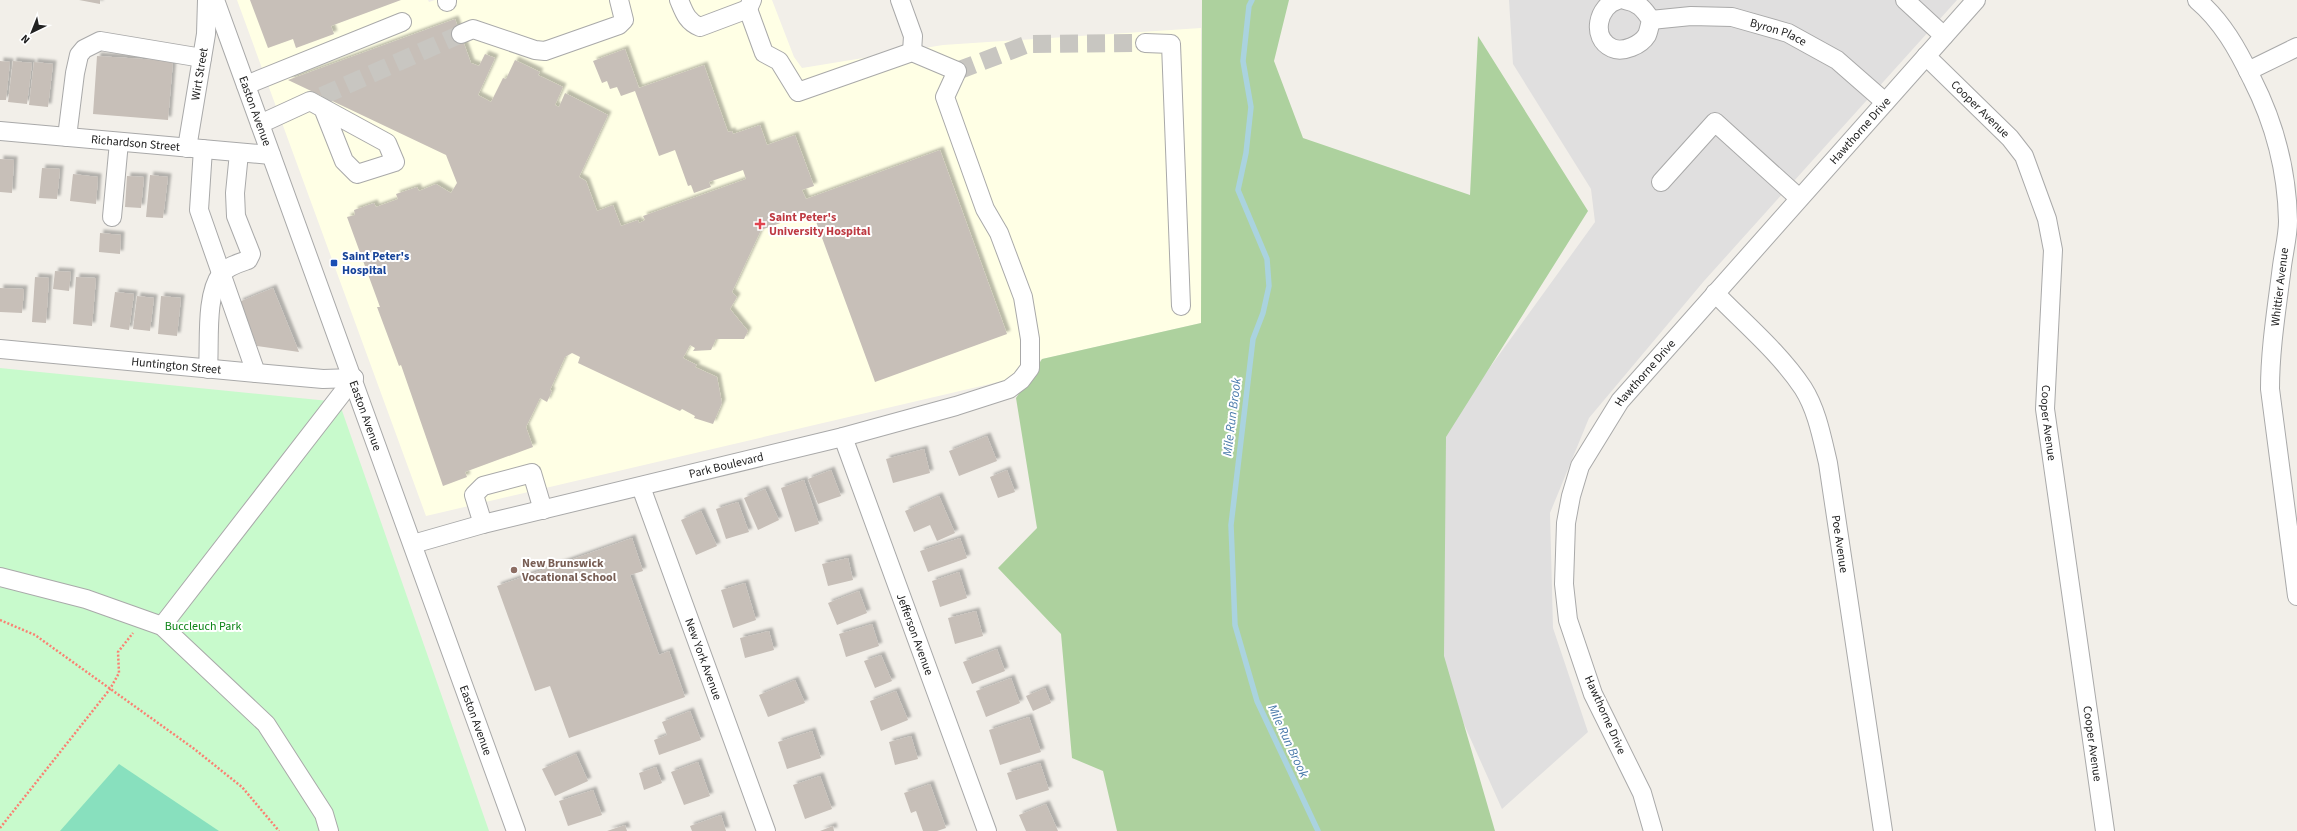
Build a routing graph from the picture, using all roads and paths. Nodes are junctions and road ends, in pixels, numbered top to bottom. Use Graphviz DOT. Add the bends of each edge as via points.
graph roads {
  1 [pos="207,0"];
  2 [pos="215,0"];
  3 [pos="619,0"];
  4 [pos="679,0"];
  5 [pos="900,0"];
  6 [pos="1618,0"];
  7 [pos="1625,0"];
  8 [pos="1904,0"];
  9 [pos="1976,0"];
  10 [pos="2197,0"];
  11 [pos="750,4"];
  12 [pos="1651,20"];
  13 [pos="402,22"];
  14 [pos="467,32"];
  15 [pos="1944,36"];
  16 [pos="1146,43"];
  17 [pos="912,44"];
  18 [pos="2297,48"];
  19 [pos="1926,56"];
  20 [pos="202,58"];
  21 [pos="2248,71"];
  22 [pos="246,85"];
  23 [pos="319,102"];
  24 [pos="1886,102"];
  25 [pos="260,124"];
  26 [pos="0,131"];
  27 [pos="67,137"];
  28 [pos="119,142"];
  29 [pos="195,148"];
  30 [pos="240,152"];
  31 [pos="271,156"];
  32 [pos="1660,182"];
  33 [pos="1799,198"];
  34 [pos="112,217"];
  35 [pos="222,273"];
  36 [pos="1715,292"];
  37 [pos="1181,306"];
  38 [pos="0,349"];
  39 [pos="208,369"];
  40 [pos="256,373"];
  41 [pos="354,378"];
  42 [pos="843,437"];
  43 [pos="641,487"];
  44 [pos="543,510"];
  45 [pos="483,524"];
  46 [pos="2293,539"];
  47 [pos="413,544"];
  48 [pos="0,577"];
  49 [pos="2297,596"];
  50 [pos="136,616"];
  51 [pos="0,620"];
  52 [pos="162,626"];
  53 [pos="110,689"];
  54 [pos="0,828"];
  55 [pos="279,831"];
  56 [pos="329,831"];
  57 [pos="516,831"];
  58 [pos="766,831"];
  59 [pos="986,831"];
  60 [pos="1653,831"];
  61 [pos="1883,831"];
  62 [pos="2105,831"];
  1 -- 20 [label="street, Wirt Street"];
  2 -- 22 [label="street, Easton Avenue"];
  3 -- 14 [label="street" via="624,20 619,25 545,50 535,50"];
  4 -- 11 [label="street" via="685,16 700,27"];
  5 -- 17 [label="street"];
  6 -- 12 [label="street" via="1611,2 1603,10 1599,21 1604,41 1612,48 1625,49 1638,44 1647,35"];
  7 -- 12 [label="street" via="1639,5"];
  8 -- 15 [label="street"];
  9 -- 15 [label="street, Hawthorne Drive"];
  10 -- 21 [label="street, Whittier Avenue" via="2230,38"];
  11 -- 17 [label="street" via="764,53 779,61 798,92"];
  12 -- 24 [label="street, Byron Place" via="1691,16 1732,17 1788,33 1838,60"];
  13 -- 22 [label="street"];
  15 -- 19 [label="street, Hawthorne Drive"];
  16 -- 37 [label="street" via="1171,44"];
  17 -- 42 [label="street, Park Boulevard" via="957,71 945,97 985,209 999,233 1022,297 1030,339 1030,368 1021,380 1009,389"];
  18 -- 21 [label="street"];
  19 -- 24 [label="street, Hawthorne Drive"];
  19 -- 62 [label="street, Cooper Avenue" via="2010,138 2024,156 2047,219 2053,250 2045,409"];
  20 -- 27 [label="street" via="100,41 84,49 79,55 75,73"];
  20 -- 29 [label="street, Wirt Street"];
  21 -- 46 [label="street, Whittier Avenue" via="2264,102 2278,142 2285,175 2288,222 2270,365 2270,389"];
  22 -- 25 [label="street, Easton Avenue"];
  23 -- 23 [label="street" via="344,162 357,174 395,162 387,143"];
  23 -- 25 [label="street"];
  24 -- 33 [label="street, Hawthorne Drive"];
  25 -- 31 [label="street, Easton Avenue"];
  26 -- 27 [label="street, Richardson Street"];
  27 -- 28 [label="street, Richardson Street"];
  28 -- 29 [label="street, Richardson Street"];
  28 -- 34 [label="street"];
  29 -- 30 [label="street, Richardson Street"];
  29 -- 35 [label="street, Wirt Street" via="199,210"];
  30 -- 31 [label="street, Richardson Street"];
  30 -- 35 [label="street" via="235,193 236,216 251,254 248,260"];
  31 -- 41 [label="street, Easton Avenue"];
  32 -- 33 [label="street" via="1715,122"];
  33 -- 36 [label="street, Hawthorne Drive"];
  35 -- 39 [label="street" via="214,287"];
  35 -- 40 [label="street, Wirt Street"];
  36 -- 60 [label="street, Hawthorne Drive" via="1620,401 1580,466 1566,522 1564,584 1568,620 1592,694 1642,794"];
  36 -- 61 [label="street, Poe Avenue" via="1776,355 1798,382 1816,414 1828,463"];
  38 -- 39 [label="street, Huntington Street"];
  39 -- 40 [label="street, Huntington Street"];
  40 -- 41 [label="street, Huntington Street" via="323,379"];
  41 -- 47 [label="street, Easton Avenue"];
  41 -- 52 [label="street"];
  42 -- 43 [label="street, Park Boulevard"];
  42 -- 59 [label="street, Jefferson Avenue"];
  43 -- 44 [label="street, Park Boulevard"];
  43 -- 58 [label="street, New York Avenue"];
  44 -- 45 [label="street, Park Boulevard"];
  44 -- 45 [label="street" via="532,473 483,486 474,495"];
  45 -- 47 [label="street, Park Boulevard"];
  46 -- 49 [label="street, Whittier Avenue"];
  47 -- 57 [label="street, Easton Avenue"];
  48 -- 50 [label="street" via="86,599"];
  50 -- 52 [label="street"];
  50 -- 53 [label="path" via="133,635 118,652 119,673"];
  51 -- 53 [label="path" via="35,635"];
  52 -- 56 [label="street" via="266,724 324,814"];
  53 -- 54 [label="path"];
  53 -- 55 [label="path" via="193,748 242,787"];
}
